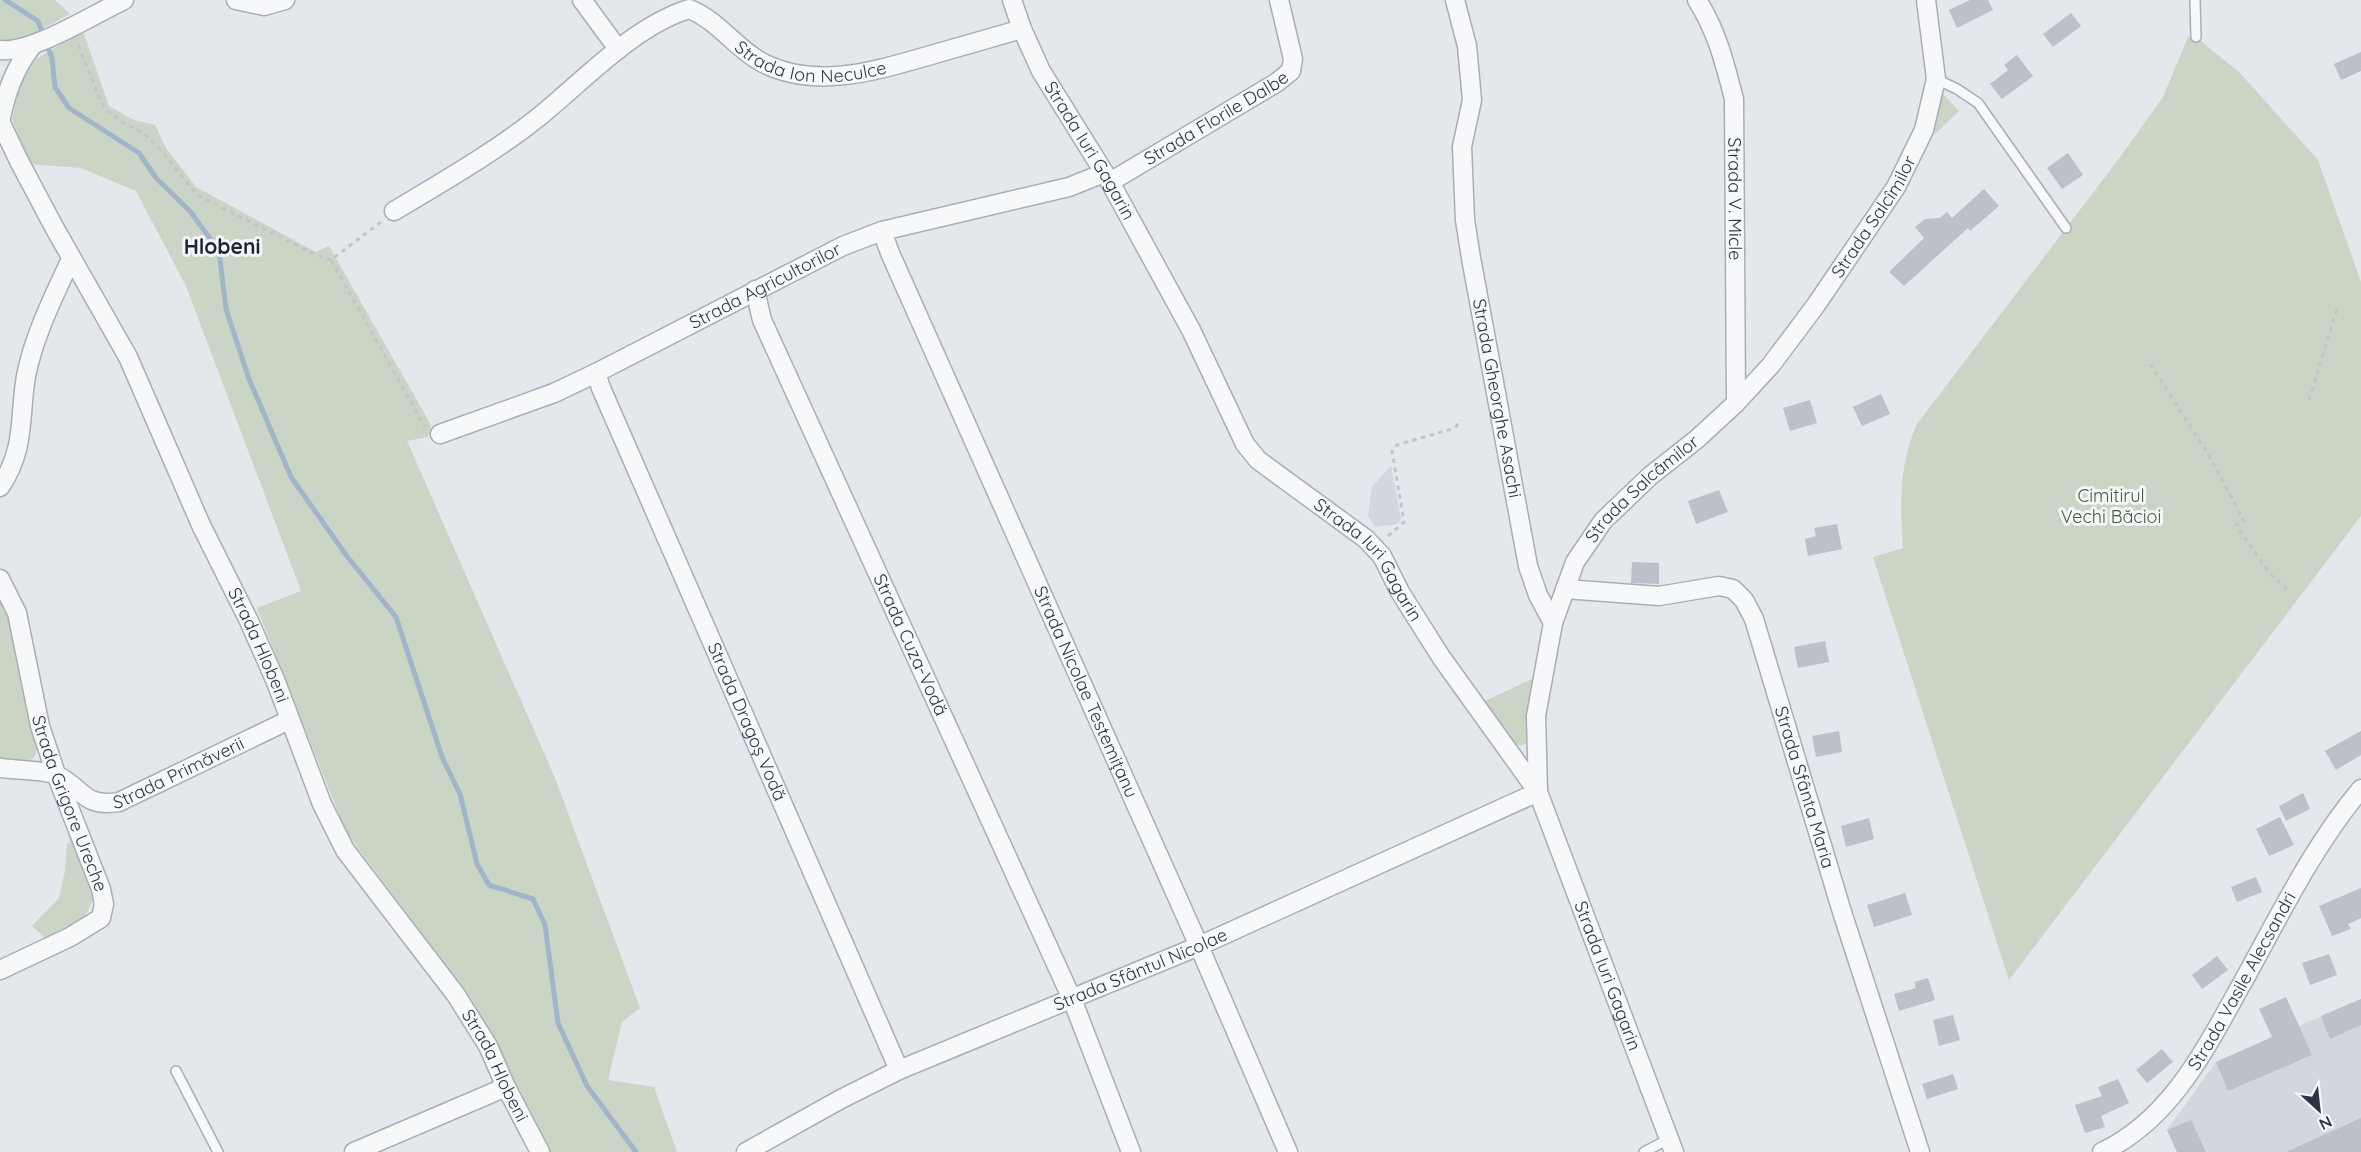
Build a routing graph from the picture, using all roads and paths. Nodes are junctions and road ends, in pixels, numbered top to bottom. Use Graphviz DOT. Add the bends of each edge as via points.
graph roads {
  1 [pos="124,0"];
  2 [pos="236,0"];
  3 [pos="285,0"];
  4 [pos="582,0"];
  5 [pos="1012,0"];
  6 [pos="1279,0"];
  7 [pos="1455,0"];
  8 [pos="1697,0"];
  9 [pos="1926,0"];
  10 [pos="2195,0"];
  11 [pos="1022,29"];
  12 [pos="63,30"];
  13 [pos="2196,37"];
  14 [pos="33,46"];
  15 [pos="618,49"];
  16 [pos="0,50"];
  17 [pos="1936,79"];
  18 [pos="0,121"];
  19 [pos="1107,178"];
  20 [pos="394,211"];
  21 [pos="2066,228"];
  22 [pos="882,231"];
  23 [pos="71,259"];
  24 [pos="331,260"];
  25 [pos="755,290"];
  26 [pos="2337,309"];
  27 [pos="2150,364"];
  28 [pos="596,373"];
  29 [pos="2309,400"];
  30 [pos="1736,403"];
  31 [pos="1461,420"];
  32 [pos="440,434"];
  33 [pos="0,487"];
  34 [pos="1372,546"];
  35 [pos="0,579"];
  36 [pos="1565,589"];
  37 [pos="2287,589"];
  38 [pos="1553,623"];
  39 [pos="289,720"];
  40 [pos="0,768"];
  41 [pos="56,774"];
  42 [pos="2361,789"];
  43 [pos="1538,792"];
  44 [pos="1199,946"];
  45 [pos="0,970"];
  46 [pos="1072,999"];
  47 [pos="899,1070"];
  48 [pos="176,1071"];
  49 [pos="506,1087"];
  50 [pos="1672,1145"];
  51 [pos="218,1152"];
  52 [pos="354,1152"];
  53 [pos="540,1152"];
  54 [pos="746,1152"];
  55 [pos="1131,1152"];
  56 [pos="1288,1152"];
  57 [pos="1644,1152"];
  58 [pos="1920,1152"];
  59 [pos="2102,1152"];
  1 -- 12 [label="street"];
  2 -- 3 [label="street" via="264,6"];
  4 -- 15 [label="street"];
  5 -- 11 [label="street, Strada Iuri Gagarin"];
  6 -- 19 [label="street, Strada Florile Dalbe" via="1293,59 1291,70 1276,83"];
  7 -- 38 [label="street, Strada Gheorghe Asachi" via="1467,46 1472,100 1462,147 1471,258 1528,566"];
  8 -- 30 [label="street, Strada V. Micle" via="1722,51 1734,99"];
  9 -- 17 [label="street, Strada Salcîmilor"];
  10 -- 13 [label="lane"];
  11 -- 15 [label="street, Strada Ion Neculce" via="886,68 838,76 786,72 760,62 702,14 689,9 674,13"];
  11 -- 19 [label="street, Strada Iuri Gagarin" via="1041,71"];
  12 -- 14 [label="street"];
  12 -- 24 [label="path" via="104,108 145,134 197,195"];
  14 -- 16 [label="street"];
  14 -- 18 [label="street" via="20,62"];
  15 -- 20 [label="street, Strada Ion Neculce" via="485,157"];
  17 -- 21 [label="lane" via="1978,103"];
  17 -- 30 [label="street, Strada Salcîmilor" via="1924,130 1896,187 1816,305 1771,365"];
  18 -- 23 [label="street, Strada Hlobeni"];
  19 -- 22 [label="street, Strada Agricultorilor"];
  19 -- 34 [label="street, Strada Iuri Gagarin" via="1191,330 1245,444 1258,460"];
  20 -- 24 [label="path"];
  22 -- 25 [label="street, Strada Agricultorilor"];
  22 -- 44 [label="street, Strada Nicolae Testemițanu"];
  23 -- 33 [label="street" via="43,322 27,375 20,443"];
  23 -- 39 [label="street, Strada Hlobeni" via="128,357 201,525 249,621"];
  24 -- 32 [label="path" via="425,427"];
  25 -- 28 [label="street, Strada Agricultorilor"];
  25 -- 46 [label="street, Strada Cuza-Vodă" via="762,320"];
  26 -- 29 [label="path"];
  27 -- 37 [label="path" via="2207,452 2244,521 2236,525 2270,574"];
  28 -- 32 [label="street, Strada Agricultorilor" via="554,393"];
  28 -- 47 [label="street, Strada Dragoș Vodă"];
  30 -- 36 [label="street, Strada Salcâmilor" via="1603,521 1575,562"];
  31 -- 34 [label="path" via="1455,428 1397,445 1392,451 1404,522"];
  34 -- 43 [label="street, Strada Iuri Gagarin" via="1382,556 1441,657"];
  35 -- 41 [label="street, Strada Grigore Ureche" via="16,613 40,726"];
  36 -- 38 [label="street"];
  36 -- 58 [label="street, Strada Sfânta Maria" via="1659,596 1719,586 1734,589 1744,600 1754,620"];
  38 -- 43 [label="street" via="1536,716"];
  39 -- 41 [label="street, Strada Primăverii" via="118,802 92,801"];
  39 -- 49 [label="street, Strada Hlobeni" via="345,850 456,995 488,1046"];
  40 -- 41 [label="street"];
  41 -- 45 [label="street, Strada Grigore Ureche" via="95,869 104,904 101,918"];
  42 -- 59 [label="street, Strada Vasile Alecsandri" via="2344,809 2295,888 2189,1075 2143,1127"];
  43 -- 44 [label="street, Strada Sfântul Nicolae"];
  43 -- 50 [label="street, Strada Iuri Gagarin"];
  44 -- 46 [label="street, Strada Sfântul Nicolae"];
  44 -- 56 [label="street, Strada Nicolae Testemițanu"];
  46 -- 47 [label="street, Strada Sfântul Nicolae"];
  46 -- 55 [label="street, Strada Cuza-Vodă"];
  47 -- 54 [label="street, Strada Sfântul Nicolae"];
  48 -- 51 [label="lane"];
  49 -- 52 [label="street"];
  49 -- 53 [label="street, Strada Hlobeni"];
  50 -- 57 [label="lane"];
}
